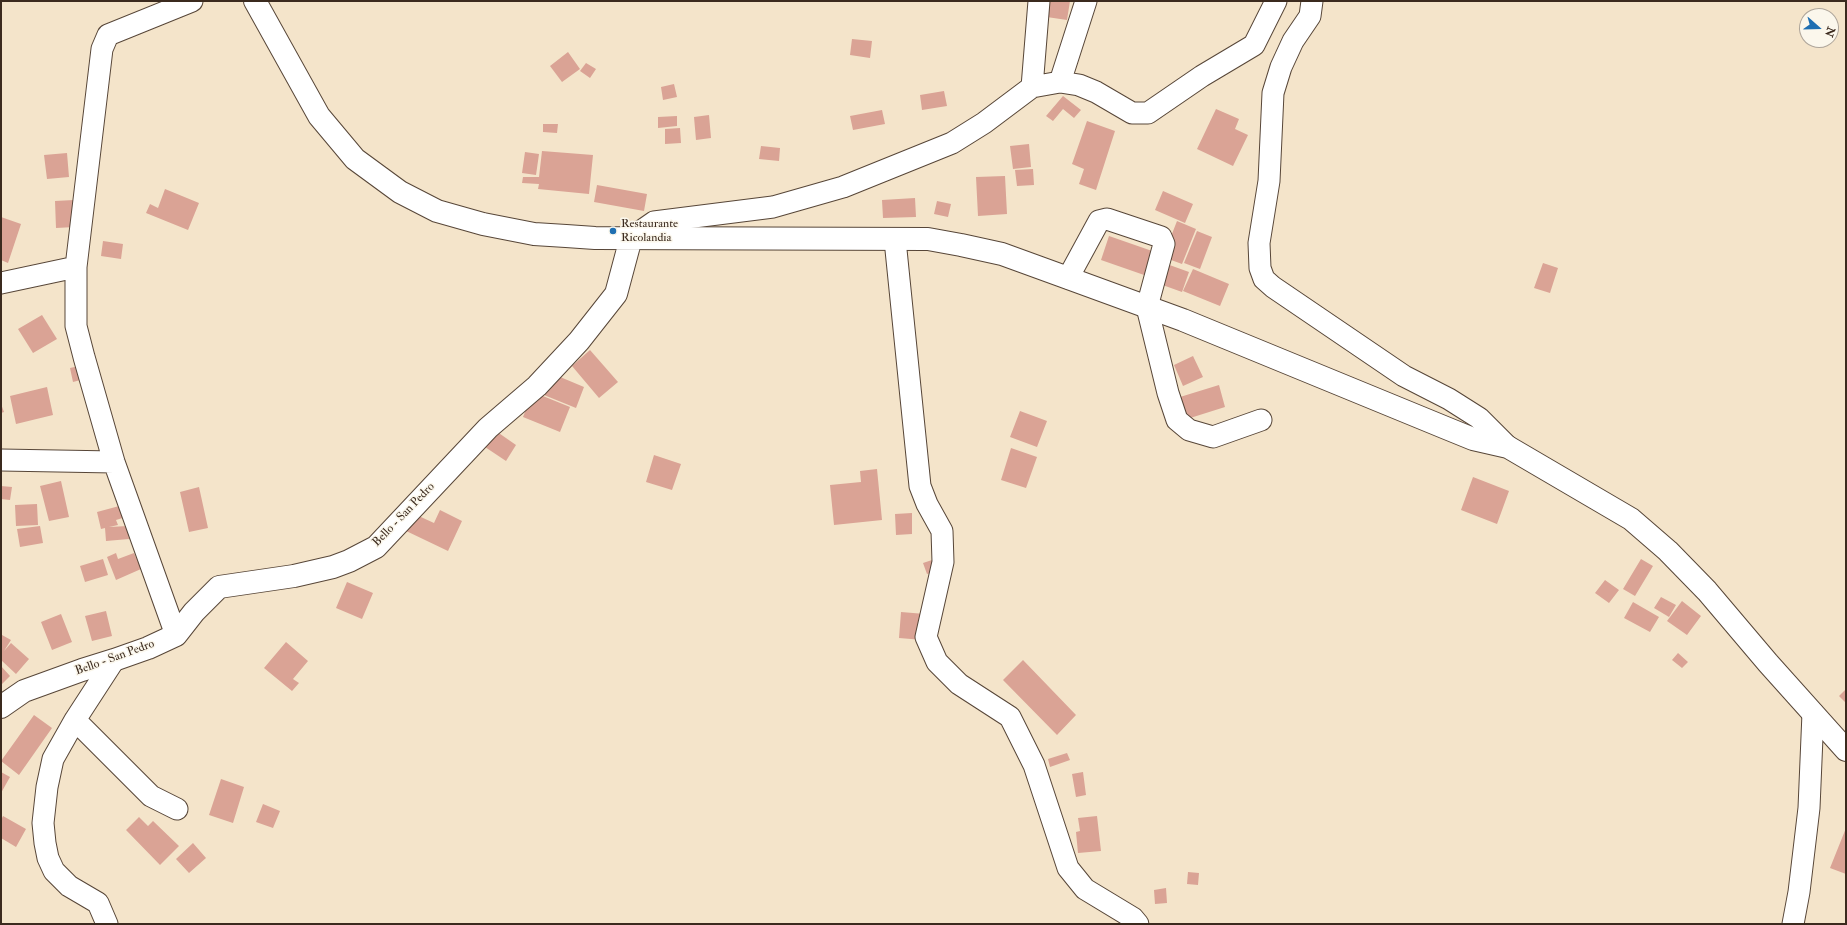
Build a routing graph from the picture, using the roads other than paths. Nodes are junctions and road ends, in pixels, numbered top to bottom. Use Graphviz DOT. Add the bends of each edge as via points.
graph roads {
  1 [pos="192,1"];
  2 [pos="255,1"];
  3 [pos="1040,1"];
  4 [pos="1086,1"];
  5 [pos="1276,1"];
  6 [pos="1312,1"];
  7 [pos="1060,82"];
  8 [pos="1032,87"];
  9 [pos="631,238"];
  10 [pos="895,240"];
  11 [pos="76,266"];
  12 [pos="1068,278"];
  13 [pos="1,283"];
  14 [pos="1147,307"];
  15 [pos="1261,420"];
  16 [pos="1508,447"];
  17 [pos="1,460"];
  18 [pos="114,462"];
  19 [pos="176,635"];
  20 [pos="114,660"];
  21 [pos="1,707"];
  22 [pos="1813,713"];
  23 [pos="75,720"];
  24 [pos="1846,750"];
  25 [pos="177,809"];
  26 [pos="107,924"];
  27 [pos="1138,924"];
  28 [pos="1793,924"];
  1 -- 11 [label="street" via="108,35 102,49"];
  2 -- 9 [label="main road" via="319,116 356,159 400,192 437,211 483,224 534,234"];
  3 -- 8 [label="street"];
  4 -- 7 [label="street"];
  5 -- 7 [label="street" via="1254,45 1148,113 1132,113 1085,87"];
  6 -- 16 [label="street" via="1310,16 1293,41 1272,93 1270,180 1259,243 1260,268 1264,279 1404,376 1480,418"];
  7 -- 8 [label="street"];
  8 -- 9 [label="street" via="952,143 843,187 773,208 654,222"];
  9 -- 10 [label="main road"];
  9 -- 19 [label="main road, Bello - San Pedro" via="616,294 579,341 536,386 488,428 376,547 333,568 219,587"];
  10 -- 12 [label="main road" via="928,239 1002,254"];
  10 -- 27 [label="street" via="920,486 942,531 943,562 926,637 937,662 959,684 1010,717 1034,765 1068,868 1085,889 1133,918"];
  11 -- 13 [label="street"];
  11 -- 18 [label="street" via="76,326"];
  12 -- 14 [label="main road"];
  12 -- 14 [label="street" via="1099,221 1107,219 1160,237 1164,244"];
  14 -- 15 [label="street" via="1177,420 1190,430 1213,438"];
  14 -- 16 [label="main road" via="1460,434"];
  16 -- 22 [label="main road" via="1631,519 1668,551 1707,591"];
  17 -- 18 [label="street"];
  18 -- 19 [label="street"];
  19 -- 20 [label="main road, Bello - San Pedro"];
  20 -- 21 [label="main road, Bello - San Pedro" via="24,691"];
  20 -- 23 [label="street"];
  22 -- 24 [label="main road"];
  22 -- 28 [label="street" via="1809,808"];
  23 -- 25 [label="street" via="151,796"];
  23 -- 26 [label="street" via="53,759 43,823 45,843 54,871 69,886 98,903"];
}
